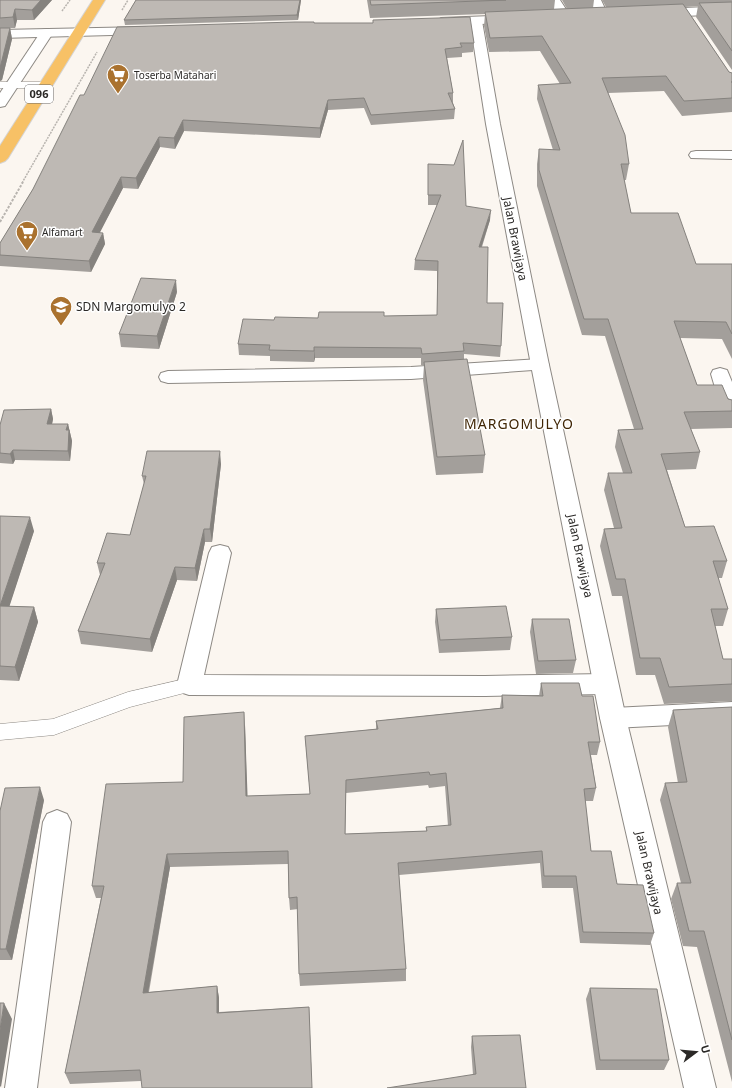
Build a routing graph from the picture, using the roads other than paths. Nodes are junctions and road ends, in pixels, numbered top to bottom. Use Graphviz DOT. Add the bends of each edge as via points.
graph roads {
  1 [pos="99,0"];
  2 [pos="554,0"];
  3 [pos="595,0"];
  4 [pos="732,10"];
  5 [pos="685,12"];
  6 [pos="648,13"];
  7 [pos="617,14"];
  8 [pos="602,15"];
  9 [pos="550,17"];
  10 [pos="565,17"];
  11 [pos="528,18"];
  12 [pos="476,21"];
  13 [pos="429,22"];
  14 [pos="694,25"];
  15 [pos="154,30"];
  16 [pos="78,32"];
  17 [pos="47,33"];
  18 [pos="0,34"];
  19 [pos="45,84"];
  20 [pos="6,85"];
  21 [pos="0,103"];
  22 [pos="696,155"];
  23 [pos="732,155"];
  24 [pos="0,158"];
  25 [pos="540,366"];
  26 [pos="720,374"];
  27 [pos="168,377"];
  28 [pos="732,410"];
  29 [pos="220,553"];
  30 [pos="606,684"];
  31 [pos="190,685"];
  32 [pos="732,712"];
  33 [pos="613,718"];
  34 [pos="0,732"];
  35 [pos="57,822"];
  36 [pos="21,1088"];
  37 [pos="700,1088"];
  1 -- 16 [label="main road, 096"];
  2 -- 10 [label="street"];
  3 -- 8 [label="street"];
  4 -- 5 [label="street"];
  5 -- 6 [label="street"];
  5 -- 14 [label="street"];
  7 -- 8 [label="street"];
  8 -- 10 [label="street"];
  9 -- 10 [label="street"];
  11 -- 12 [label="street"];
  12 -- 13 [label="street"];
  12 -- 25 [label="street, Jalan Brawijaya" via="493,124"];
  15 -- 16 [label="street"];
  16 -- 17 [label="street"];
  16 -- 19 [label="main road, 096"];
  17 -- 18 [label="street"];
  17 -- 20 [label="street"];
  19 -- 20 [label="lane"];
  19 -- 24 [label="main road, 096"];
  20 -- 21 [label="street"];
  22 -- 23 [label="street"];
  25 -- 27 [label="street" via="411,373"];
  25 -- 30 [label="street, Jalan Brawijaya"];
  26 -- 28 [label="street"];
  29 -- 31 [label="street"];
  30 -- 31 [label="street"];
  30 -- 33 [label="street, Jalan Brawijaya"];
  31 -- 34 [label="lane" via="128,700 54,727"];
  32 -- 33 [label="street"];
  33 -- 37 [label="street, Jalan Brawijaya"];
  35 -- 36 [label="street"];
}
